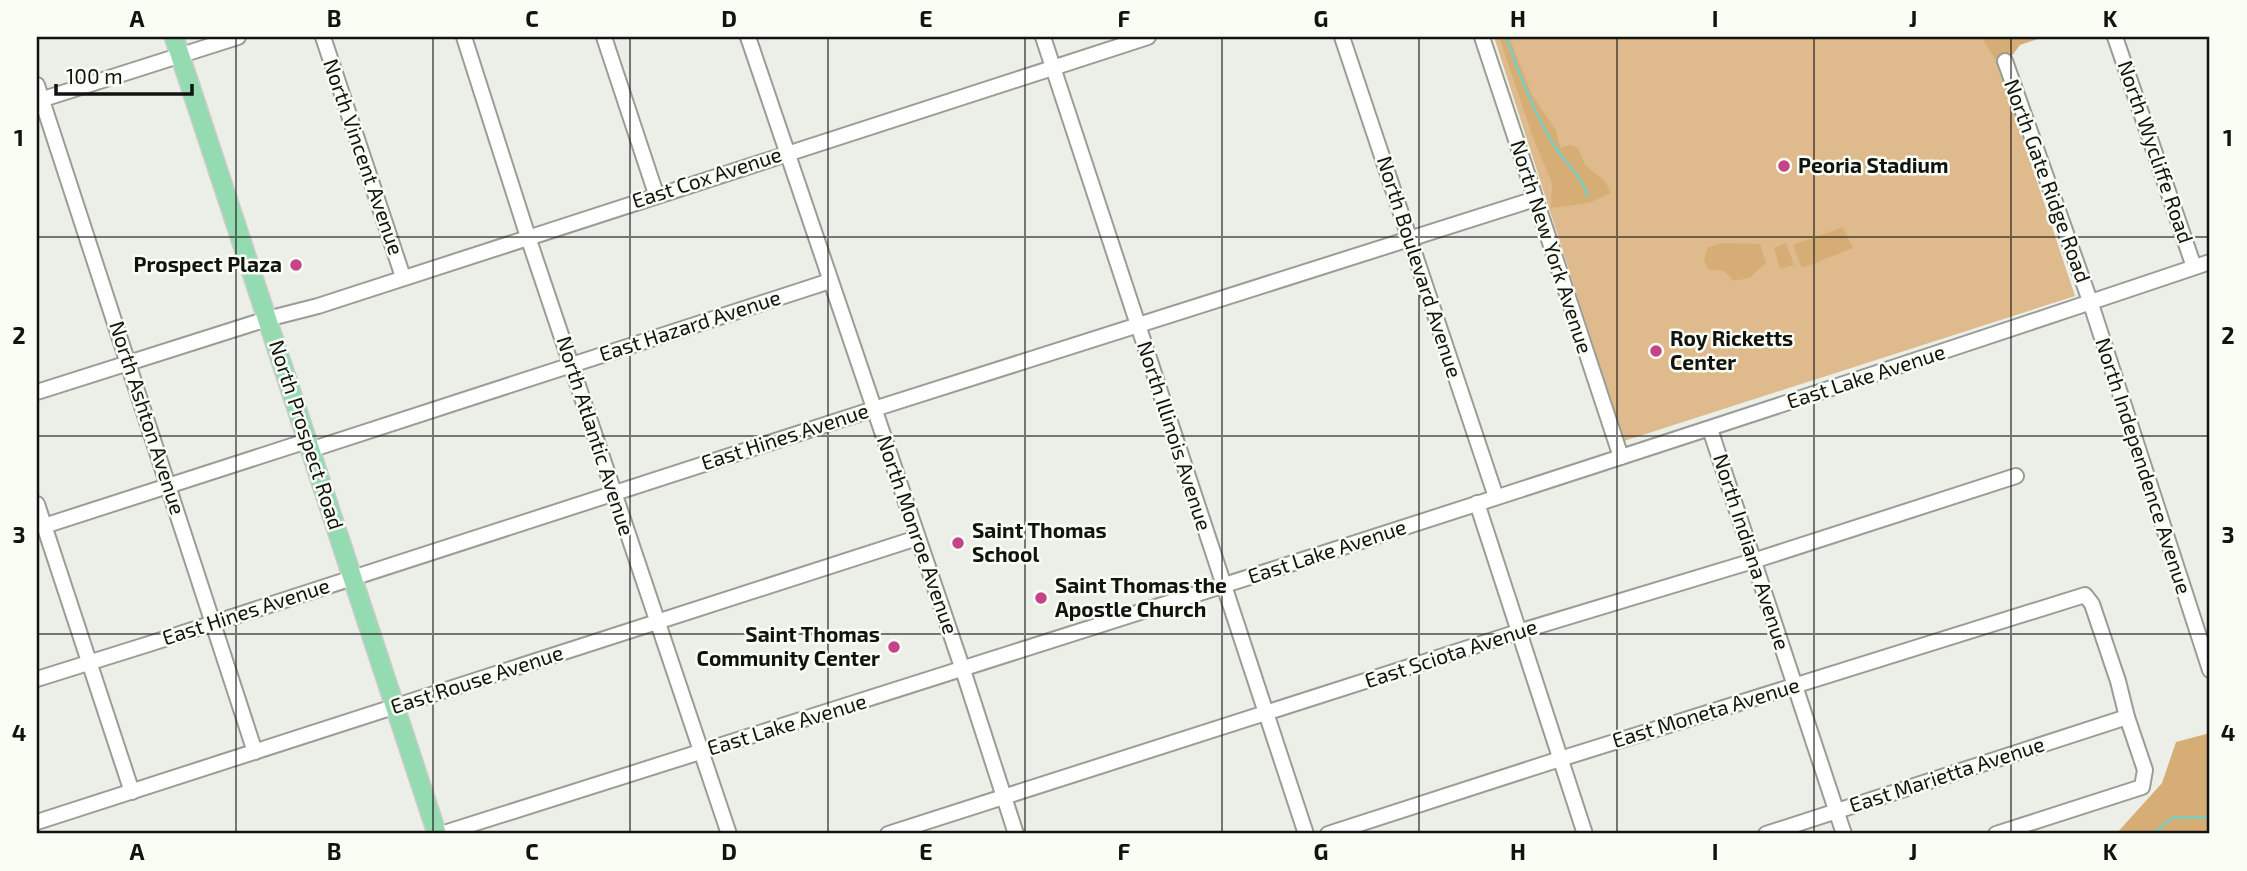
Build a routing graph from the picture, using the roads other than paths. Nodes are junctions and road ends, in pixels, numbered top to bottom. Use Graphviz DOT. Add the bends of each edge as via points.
graph roads {
  1 [pos="174,37"];
  2 [pos="238,37"];
  3 [pos="323,37"];
  4 [pos="464,37"];
  5 [pos="604,37"];
  6 [pos="748,37"];
  7 [pos="1043,37"];
  8 [pos="1148,37"];
  9 [pos="1342,37"];
  10 [pos="1482,37"];
  11 [pos="2115,37"];
  12 [pos="180,55"];
  13 [pos="2005,61"];
  14 [pos="1053,66"];
  15 [pos="38,95"];
  16 [pos="788,152"];
  17 [pos="656,194"];
  18 [pos="1535,200"];
  19 [pos="528,237"];
  20 [pos="1409,238"];
  21 [pos="2210,262"];
  22 [pos="2194,267"];
  23 [pos="404,277"];
  24 [pos="830,281"];
  25 [pos="2090,301"];
  26 [pos="267,319"];
  27 [pos="1138,324"];
  28 [pos="128,362"];
  29 [pos="572,365"];
  30 [pos="37,392"];
  31 [pos="874,409"];
  32 [pos="1710,429"];
  33 [pos="309,446"];
  34 [pos="1621,457"];
  35 [pos="2016,476"];
  36 [pos="168,485"];
  37 [pos="614,493"];
  38 [pos="1496,497"];
  39 [pos="1477,503"];
  40 [pos="37,504"];
  41 [pos="44,526"];
  42 [pos="917,538"];
  43 [pos="1753,561"];
  44 [pos="353,577"];
  45 [pos="1222,585"];
  46 [pos="657,621"];
  47 [pos="214,623"];
  48 [pos="1518,632"];
  49 [pos="89,662"];
  50 [pos="962,670"];
  51 [pos="2210,670"];
  52 [pos="37,678"];
  53 [pos="1795,685"];
  54 [pos="395,706"];
  55 [pos="1265,713"];
  56 [pos="2127,717"];
  57 [pos="255,752"];
  58 [pos="701,752"];
  59 [pos="1560,759"];
  60 [pos="132,792"];
  61 [pos="1004,798"];
  62 [pos="1836,811"];
  63 [pos="37,822"];
  64 [pos="439,834"];
  65 [pos="729,834"];
  66 [pos="888,834"];
  67 [pos="1016,834"];
  68 [pos="1306,834"];
  69 [pos="1328,834"];
  70 [pos="1585,834"];
  71 [pos="1766,834"];
  72 [pos="1844,834"];
  73 [pos="1996,834"];
  1 -- 12 [label="main road, North Prospect Road"];
  2 -- 12 [label="street"];
  3 -- 23 [label="street, North Vincent Avenue"];
  4 -- 19 [label="street, North Atlantic Avenue"];
  5 -- 17 [label="street"];
  6 -- 16 [label="street, North Monroe Avenue"];
  7 -- 14 [label="street, North Illinois Avenue"];
  8 -- 14 [label="street, East Cox Avenue"];
  9 -- 20 [label="street, North Boulevard Avenue"];
  10 -- 18 [label="street, North New York Avenue"];
  11 -- 22 [label="street, North Wycliffe Road"];
  12 -- 15 [label="street"];
  12 -- 26 [label="main road, North Prospect Road"];
  13 -- 25 [label="street, North Gate Ridge Road"];
  14 -- 16 [label="street, East Cox Avenue"];
  14 -- 27 [label="street, North Illinois Avenue"];
  15 -- 28 [label="street, North Ashton Avenue"];
  16 -- 17 [label="street, East Cox Avenue"];
  16 -- 24 [label="street, North Monroe Avenue"];
  17 -- 19 [label="street, East Cox Avenue"];
  18 -- 20 [label="street, East Hines Avenue"];
  18 -- 34 [label="street, North New York Avenue"];
  19 -- 23 [label="street, East Cox Avenue"];
  19 -- 29 [label="street, North Atlantic Avenue"];
  20 -- 27 [label="street, East Hines Avenue"];
  20 -- 38 [label="street, North Boulevard Avenue"];
  21 -- 22 [label="street, East Lake Avenue"];
  22 -- 25 [label="street, East Lake Avenue"];
  23 -- 26 [label="street, East Cox Avenue"];
  24 -- 29 [label="street, East Hazard Avenue"];
  24 -- 31 [label="street, North Monroe Avenue"];
  25 -- 32 [label="street, East Lake Avenue"];
  25 -- 51 [label="street, North Independence Avenue"];
  26 -- 28 [label="street, East Cox Avenue"];
  26 -- 33 [label="main road, North Prospect Road"];
  27 -- 31 [label="street, East Hines Avenue"];
  27 -- 45 [label="street, North Illinois Avenue"];
  28 -- 30 [label="street, East Cox Avenue"];
  28 -- 36 [label="street, North Ashton Avenue"];
  29 -- 33 [label="street, East Hazard Avenue"];
  29 -- 37 [label="street, North Atlantic Avenue"];
  31 -- 37 [label="street, East Hines Avenue"];
  31 -- 42 [label="street, North Monroe Avenue"];
  32 -- 34 [label="street, East Lake Avenue"];
  32 -- 43 [label="street, North Indiana Avenue"];
  33 -- 36 [label="street, East Hazard Avenue"];
  33 -- 44 [label="main road, North Prospect Road"];
  34 -- 38 [label="street, East Lake Avenue"];
  35 -- 43 [label="street, East Sciota Avenue"];
  36 -- 41 [label="street, East Hazard Avenue"];
  36 -- 47 [label="street, North Ashton Avenue"];
  37 -- 44 [label="street, East Hines Avenue"];
  37 -- 46 [label="street, North Atlantic Avenue"];
  38 -- 39 [label="street, East Lake Avenue"];
  39 -- 45 [label="street, East Lake Avenue"];
  39 -- 48 [label="street"];
  40 -- 41 [label="street"];
  41 -- 49 [label="street"];
  42 -- 46 [label="street, East Rouse Avenue"];
  42 -- 50 [label="street, North Monroe Avenue"];
  43 -- 48 [label="street, East Sciota Avenue"];
  43 -- 53 [label="street, North Indiana Avenue"];
  44 -- 47 [label="street, East Hines Avenue"];
  44 -- 54 [label="main road, North Prospect Road"];
  45 -- 50 [label="street, East Lake Avenue"];
  45 -- 55 [label="street, North Illinois Avenue"];
  46 -- 54 [label="street, East Rouse Avenue"];
  46 -- 58 [label="street, North Atlantic Avenue"];
  47 -- 49 [label="street, East Hines Avenue"];
  47 -- 57 [label="street, North Ashton Avenue"];
  48 -- 55 [label="street, East Sciota Avenue"];
  48 -- 59 [label="street"];
  49 -- 52 [label="street, East Hines Avenue"];
  49 -- 60 [label="street"];
  50 -- 58 [label="street, East Lake Avenue"];
  50 -- 61 [label="street, North Monroe Avenue"];
  53 -- 56 [label="street, East Moneta Avenue" via="2085,594 2119,681"];
  53 -- 59 [label="street, East Moneta Avenue"];
  53 -- 62 [label="street, North Indiana Avenue"];
  54 -- 57 [label="street, East Rouse Avenue"];
  54 -- 64 [label="main road, North Prospect Road"];
  55 -- 61 [label="street, East Sciota Avenue"];
  55 -- 68 [label="street, North Illinois Avenue"];
  56 -- 62 [label="street, East Marietta Avenue"];
  56 -- 73 [label="street" via="2144,770 2142,788"];
  57 -- 60 [label="street, East Rouse Avenue"];
  58 -- 64 [label="street, East Lake Avenue"];
  58 -- 65 [label="street, North Atlantic Avenue"];
  59 -- 69 [label="street, East Moneta Avenue"];
  59 -- 70 [label="street"];
  60 -- 63 [label="street, East Rouse Avenue"];
  61 -- 66 [label="street, East Sciota Avenue"];
  61 -- 67 [label="street, North Monroe Avenue"];
  62 -- 71 [label="street, East Marietta Avenue"];
  62 -- 72 [label="street, North Indiana Avenue"];
}
